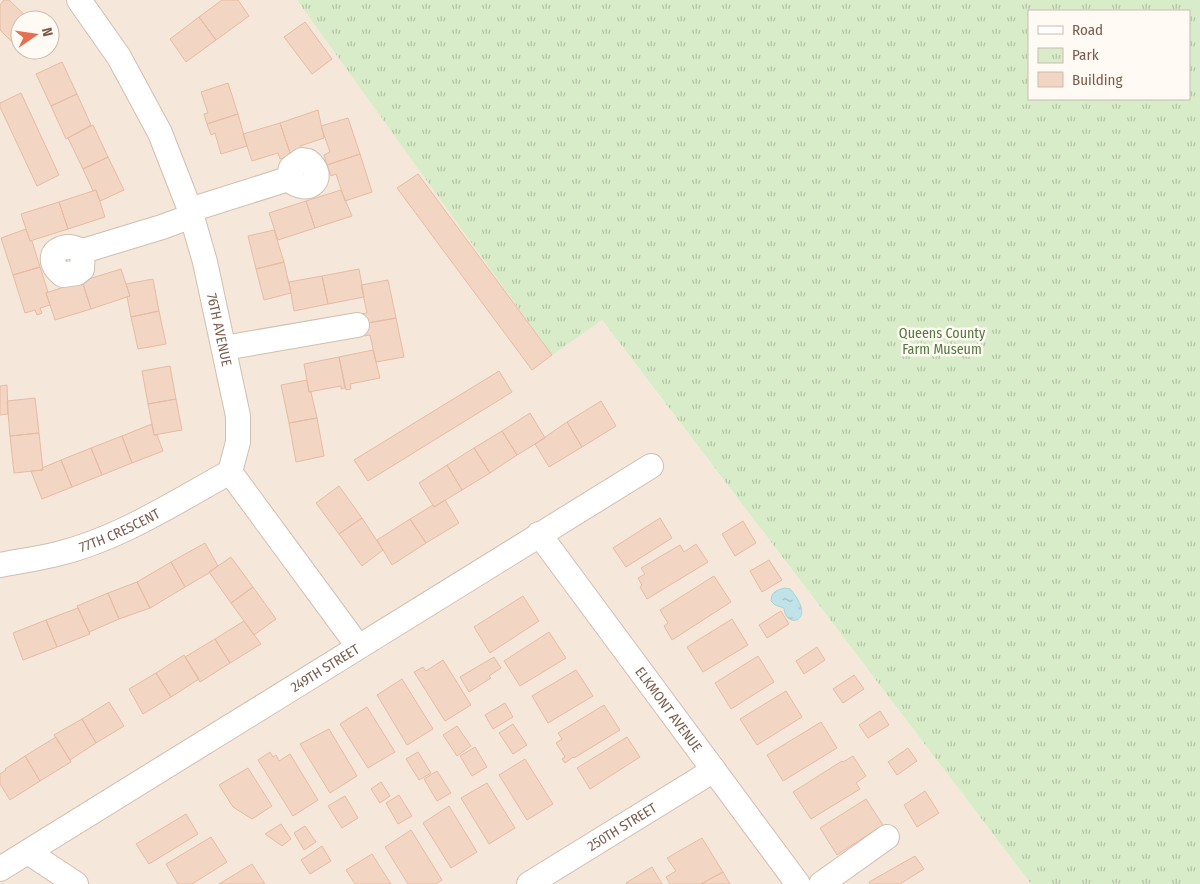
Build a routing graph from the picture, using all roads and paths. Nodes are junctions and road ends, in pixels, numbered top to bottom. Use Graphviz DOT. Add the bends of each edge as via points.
graph roads {
  1 [pos="79,0"];
  2 [pos="288,179"];
  3 [pos="191,213"];
  4 [pos="83,251"];
  5 [pos="357,325"];
  6 [pos="224,348"];
  7 [pos="651,466"];
  8 [pos="230,472"];
  9 [pos="539,534"];
  10 [pos="0,565"];
  11 [pos="358,646"];
  12 [pos="714,770"];
  13 [pos="887,837"];
  14 [pos="28,852"];
  15 [pos="0,869"];
  16 [pos="76,884"];
  17 [pos="529,884"];
  18 [pos="798,884"];
  19 [pos="821,884"];
  1 -- 3 [label="street, 76TH AVENUE" via="119,57 160,134"];
  2 -- 3 [label="street"];
  3 -- 4 [label="street" via="162,227"];
  3 -- 6 [label="street, 76TH AVENUE"];
  5 -- 6 [label="street"];
  6 -- 8 [label="street, 76TH AVENUE" via="238,416 238,442"];
  7 -- 9 [label="street, 249TH STREET"];
  8 -- 10 [label="street, 77TH CRESCENT" via="156,515 108,537 57,554"];
  8 -- 11 [label="street"];
  9 -- 11 [label="street, 249TH STREET"];
  9 -- 12 [label="street, ELKMONT AVENUE"];
  11 -- 14 [label="street, 249TH STREET"];
  12 -- 17 [label="street, 250TH STREET"];
  12 -- 18 [label="street, ELKMONT AVENUE"];
  13 -- 19 [label="street"];
  14 -- 15 [label="street, 249TH STREET"];
  14 -- 16 [label="street"];
}
